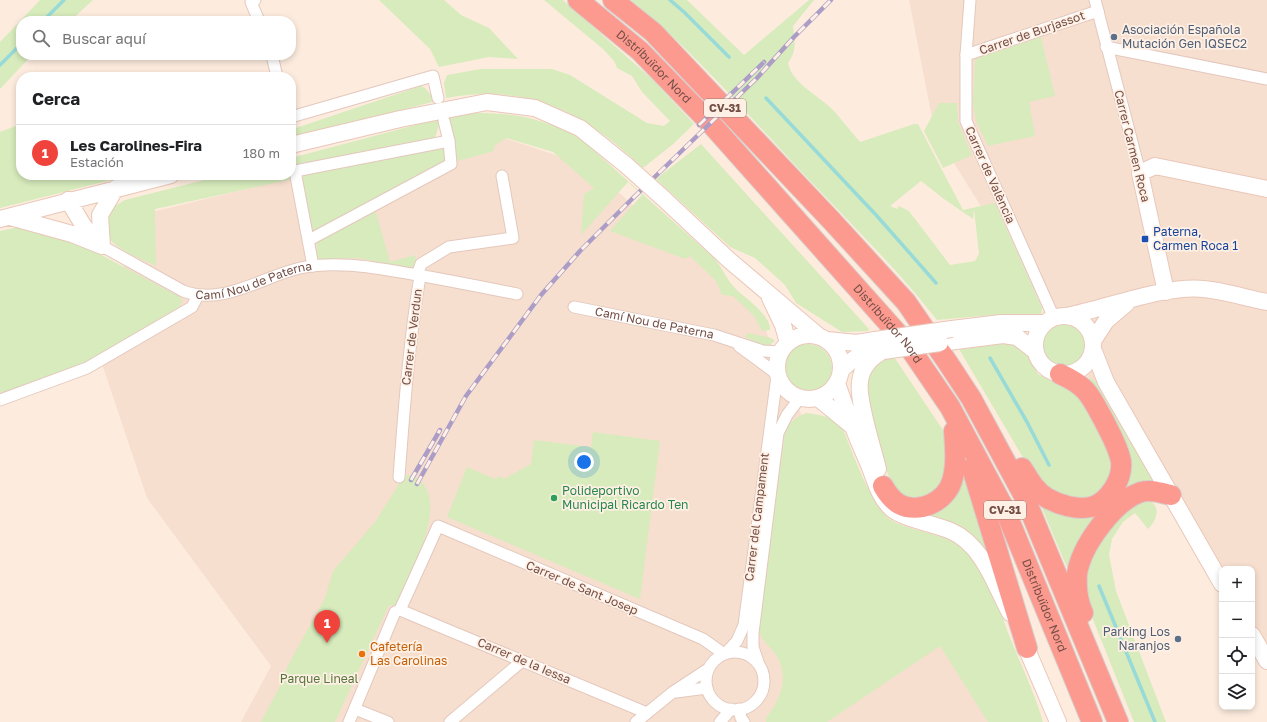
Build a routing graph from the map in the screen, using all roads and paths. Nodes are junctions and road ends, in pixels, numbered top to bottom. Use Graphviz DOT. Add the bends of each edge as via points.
graph roads {
  1 [pos="255,0"];
  2 [pos="578,0"];
  3 [pos="613,0"];
  4 [pos="970,0"];
  5 [pos="1096,5"];
  6 [pos="257,16"];
  7 [pos="1106,47"];
  8 [pos="966,55"];
  9 [pos="273,60"];
  10 [pos="276,72"];
  11 [pos="1267,79"];
  12 [pos="438,98"];
  13 [pos="296,116"];
  14 [pos="444,121"];
  15 [pos="449,141"];
  16 [pos="296,145"];
  17 [pos="296,171"];
  18 [pos="1140,173"];
  19 [pos="296,176"];
  20 [pos="502,176"];
  21 [pos="150,180"];
  22 [pos="116,188"];
  23 [pos="1267,189"];
  24 [pos="68,200"];
  25 [pos="4,218"];
  26 [pos="72,234"];
  27 [pos="309,240"];
  28 [pos="102,246"];
  29 [pos="313,266"];
  30 [pos="419,275"];
  31 [pos="1166,292"];
  32 [pos="517,294"];
  33 [pos="198,295"];
  34 [pos="769,295"];
  35 [pos="1130,300"];
  36 [pos="1267,302"];
  37 [pos="574,307"];
  38 [pos="882,317"];
  39 [pos="1055,319"];
  40 [pos="955,334"];
  41 [pos="823,339"];
  42 [pos="734,342"];
  43 [pos="1093,345"];
  44 [pos="879,346"];
  45 [pos="784,347"];
  46 [pos="1035,351"];
  47 [pos="948,363"];
  48 [pos="1080,370"];
  49 [pos="1060,374"];
  50 [pos="777,375"];
  51 [pos="839,377"];
  52 [pos="1106,382"];
  53 [pos="799,398"];
  54 [pos="818,398"];
  55 [pos="0,400"];
  56 [pos="851,425"];
  57 [pos="954,431"];
  58 [pos="869,466"];
  59 [pos="399,478"];
  60 [pos="883,486"];
  61 [pos="1171,494"];
  62 [pos="1219,579"];
  63 [pos="400,610"];
  64 [pos="1253,638"];
  65 [pos="1027,648"];
  66 [pos="725,654"];
  67 [pos="522,661"];
  68 [pos="1267,661"];
  69 [pos="758,662"];
  70 [pos="708,668"];
  71 [pos="1103,686"];
  72 [pos="707,688"];
  73 [pos="673,692"];
  74 [pos="356,708"];
  75 [pos="735,709"];
  76 [pos="648,713"];
  77 [pos="349,722"];
  78 [pos="388,722"];
  79 [pos="450,722"];
  80 [pos="636,722"];
  81 [pos="720,722"];
  82 [pos="744,722"];
  83 [pos="1058,722"];
  84 [pos="1092,722"];
  85 [pos="1118,722"];
  1 -- 6 [label="street" via="251,2"];
  2 -- 38 [label="highway, Distribuïdor Nord / CV-31" via="640,51 712,125"];
  3 -- 47 [label="highway, Distribuïdor Nord / CV-31" via="653,32 831,220 906,302"];
  4 -- 8 [label="street, Carrer de València"];
  5 -- 7 [label="street, Carrer Carmen Roca"];
  5 -- 8 [label="street, Carrer de Burjassot"];
  7 -- 11 [label="street"];
  7 -- 18 [label="street, Carrer Carmen Roca"];
  8 -- 39 [label="street, Carrer de València" via="966,121"];
  9 -- 10 [label="street"];
  12 -- 13 [label="street" via="433,76"];
  14 -- 15 [label="street"];
  15 -- 17 [label="street"];
  15 -- 27 [label="street" via="451,164"];
  16 -- 34 [label="street, bridge" via="400,119 487,102 534,108 580,128 626,165"];
  18 -- 23 [label="street" via="1155,166"];
  18 -- 31 [label="street, Carrer Carmen Roca"];
  19 -- 27 [label="street"];
  20 -- 30 [label="street" via="513,238 450,247 421,264"];
  21 -- 22 [label="street"];
  22 -- 24 [label="street"];
  22 -- 28 [label="street" via="100,215"];
  24 -- 25 [label="street, Camí Nou de Paterna"];
  24 -- 26 [label="street"];
  24 -- 28 [label="street, Camí Nou de Paterna" via="83,225"];
  25 -- 26 [label="street, Camí Nou de Paterna"];
  26 -- 28 [label="street, Camí Nou de Paterna"];
  27 -- 29 [label="street"];
  28 -- 33 [label="street, Camí Nou de Paterna" via="183,291"];
  29 -- 30 [label="street, Camí Nou de Paterna" via="352,265"];
  29 -- 33 [label="street, Camí Nou de Paterna" via="226,294"];
  30 -- 32 [label="street, Camí Nou de Paterna"];
  30 -- 59 [label="street, Carrer de Verdun"];
  31 -- 35 [label="street"];
  31 -- 36 [label="street" via="1204,289"];
  33 -- 55 [label="street" via="192,307 87,368"];
  34 -- 41 [label="street"];
  34 -- 45 [label="street" via="783,325"];
  35 -- 39 [label="street"];
  35 -- 43 [label="street" via="1106,321"];
  37 -- 42 [label="street, Camí Nou de Paterna" via="714,335"];
  38 -- 57 [label="highway" via="897,350"];
  38 -- 84 [label="highway, Distribuïdor Nord / CV-31" via="907,344 950,406 1005,510"];
  39 -- 40 [label="street" via="1001,323"];
  39 -- 43 [label="street" via="1076,319 1084,324 1090,332"];
  39 -- 46 [label="street" via="1036,336"];
  40 -- 44 [label="street, bridge"];
  40 -- 44 [label="street, bridge" via="940,343"];
  40 -- 46 [label="street" via="1003,334 1016,337"];
  41 -- 44 [label="street"];
  41 -- 45 [label="street" via="803,335"];
  41 -- 51 [label="street" via="838,353"];
  42 -- 45 [label="street, Camí Nou de Paterna" via="763,351"];
  42 -- 50 [label="street, Camí Nou de Paterna"];
  43 -- 48 [label="street" via="1086,364"];
  43 -- 52 [label="street"];
  44 -- 51 [label="street" via="850,361"];
  44 -- 60 [label="street" via="860,381 860,394"];
  45 -- 50 [label="street" via="777,360"];
  46 -- 49 [label="street" via="1044,367"];
  47 -- 49 [label="highway" via="980,394 1034,488 1046,498 1061,505 1091,507 1109,495 1119,476 1121,463 1117,446 1088,392 1075,380"];
  47 -- 71 [label="highway, Distribuïdor Nord / CV-31" via="971,398 1024,496"];
  48 -- 49 [label="street"];
  48 -- 52 [label="street" via="1091,372"];
  50 -- 53 [label="street" via="784,388"];
  50 -- 66 [label="street, Carrer del Campament" via="744,625 737,640"];
  51 -- 54 [label="street" via="826,395"];
  51 -- 56 [label="street"];
  52 -- 61 [label="street"];
  53 -- 54 [label="street"];
  53 -- 69 [label="street, Carrer del Campament" via="778,433 753,633"];
  54 -- 56 [label="street"];
  56 -- 58 [label="street"];
  57 -- 60 [label="highway" via="956,464 945,495 930,504 914,508 900,504 889,496"];
  57 -- 65 [label="highway" via="974,472"];
  58 -- 60 [label="street"];
  58 -- 65 [label="street" via="885,502 893,509 952,532 972,545 983,560"];
  61 -- 62 [label="street"];
  61 -- 71 [label="highway" via="1142,492 1119,505 1088,546 1077,574 1078,602 1102,660"];
  63 -- 66 [label="street, Carrer de Sant Josep" via="438,526 703,639"];
  63 -- 67 [label="street, Carrer de la Iessa"];
  63 -- 74 [label="street" via="395,612"];
  64 -- 68 [label="street"];
  65 -- 83 [label="street"];
  66 -- 69 [label="street" via="741,652"];
  66 -- 70 [label="street" via="714,660"];
  67 -- 76 [label="street, Carrer de la Iessa"];
  67 -- 79 [label="street"];
  69 -- 75 [label="street" via="764,679 759,697 753,703"];
  70 -- 72 [label="street"];
  70 -- 73 [label="street"];
  71 -- 85 [label="highway, Distribuïdor Nord / CV-31"];
  72 -- 73 [label="street"];
  72 -- 75 [label="street" via="718,704"];
  73 -- 76 [label="street"];
  74 -- 77 [label="street"];
  74 -- 78 [label="street"];
  75 -- 81 [label="street"];
  75 -- 82 [label="street"];
  76 -- 80 [label="street"];
}
